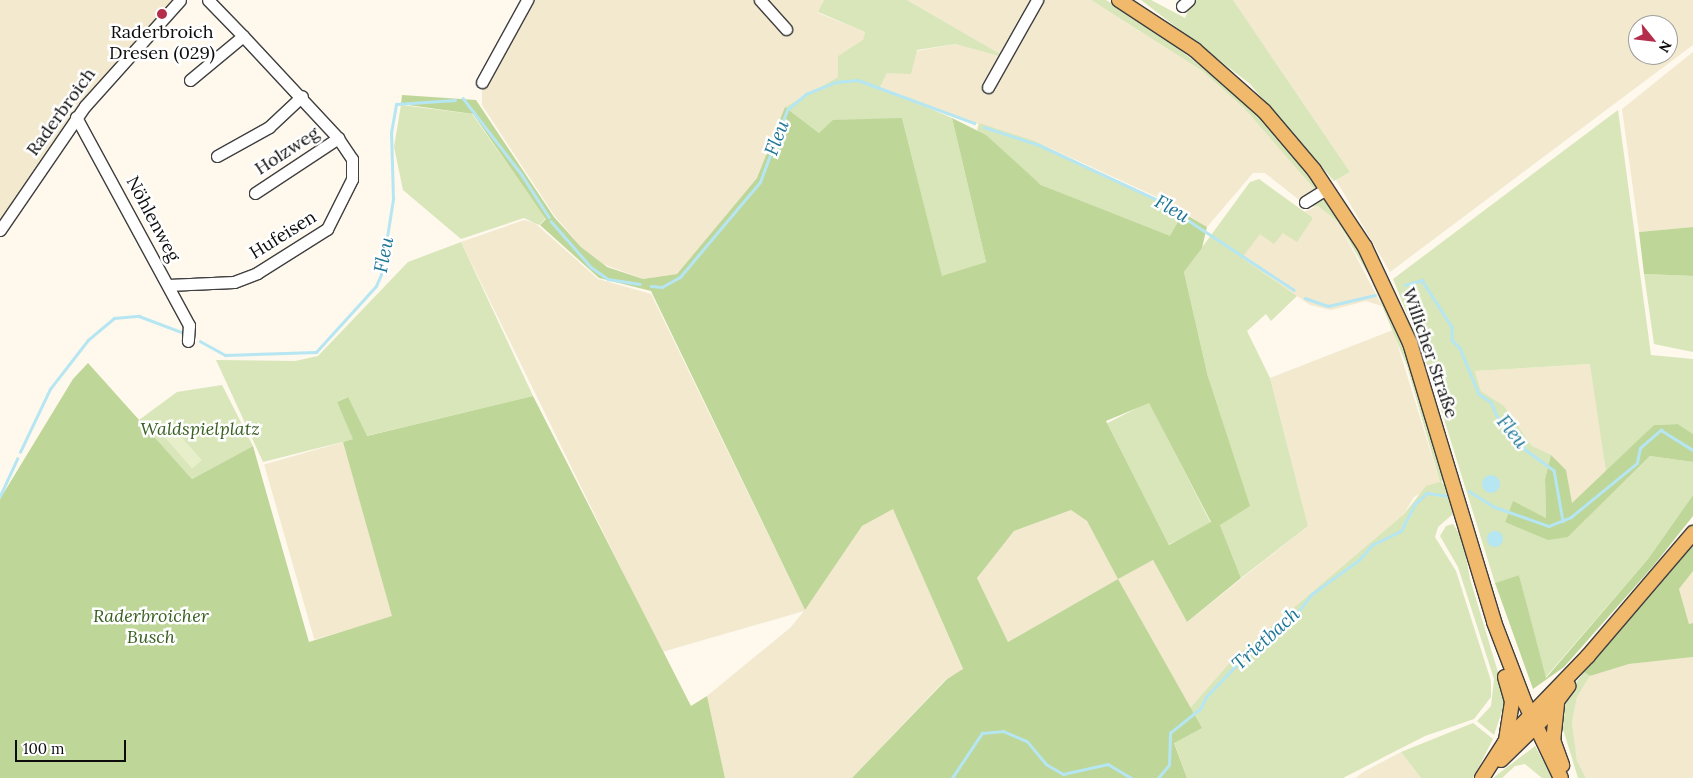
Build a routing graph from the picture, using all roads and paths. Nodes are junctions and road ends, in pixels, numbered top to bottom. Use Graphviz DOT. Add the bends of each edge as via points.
graph roads {
  1 [pos="180,0"];
  2 [pos="208,0"];
  3 [pos="528,0"];
  4 [pos="760,0"];
  5 [pos="1037,0"];
  6 [pos="1119,0"];
  7 [pos="786,29"];
  8 [pos="243,36"];
  9 [pos="190,80"];
  10 [pos="482,82"];
  11 [pos="988,87"];
  12 [pos="302,96"];
  13 [pos="76,117"];
  14 [pos="338,138"];
  15 [pos="217,156"];
  16 [pos="1327,188"];
  17 [pos="255,193"];
  18 [pos="1305,202"];
  19 [pos="0,230"];
  20 [pos="168,285"];
  21 [pos="188,341"];
  22 [pos="1693,533"];
  23 [pos="1494,622"];
  24 [pos="1588,656"];
  25 [pos="1558,700"];
  26 [pos="1532,721"];
  27 [pos="1505,742"];
  28 [pos="1482,777"];
  29 [pos="1561,778"];
  30 [pos="1567,778"];
  1 -- 13 [label="street, Raderbroich"];
  2 -- 8 [label="street, Hufeisen"];
  3 -- 10 [label="street"];
  4 -- 7 [label="street"];
  5 -- 11 [label="street"];
  6 -- 16 [label="main road, Willicher Straße" via="1183,41 1238,87"];
  8 -- 9 [label="street"];
  8 -- 12 [label="street, Hufeisen"];
  12 -- 14 [label="street, Hufeisen"];
  12 -- 15 [label="street" via="269,127"];
  13 -- 19 [label="street, Raderbroich"];
  13 -- 20 [label="street, Nöhlenweg"];
  14 -- 17 [label="street, Holzweg"];
  14 -- 20 [label="street, Hufeisen" via="351,156 354,170 338,215 327,229 245,279"];
  16 -- 18 [label="street"];
  16 -- 23 [label="main road, Willicher Straße" via="1374,263 1404,328"];
  20 -- 21 [label="street, Nöhlenweg" via="189,325"];
  22 -- 24 [label="main road"];
  23 -- 26 [label="main road, Willicher Straße"];
  23 -- 27 [label="main road" via="1494,641 1512,702"];
  24 -- 25 [label="main road"];
  24 -- 26 [label="main road"];
  25 -- 26 [label="main road"];
  25 -- 30 [label="main road" via="1553,740"];
  26 -- 27 [label="main road"];
  26 -- 28 [label="main road"];
  26 -- 29 [label="main road, Willicher Straße"];
  27 -- 28 [label="main road"];
}
